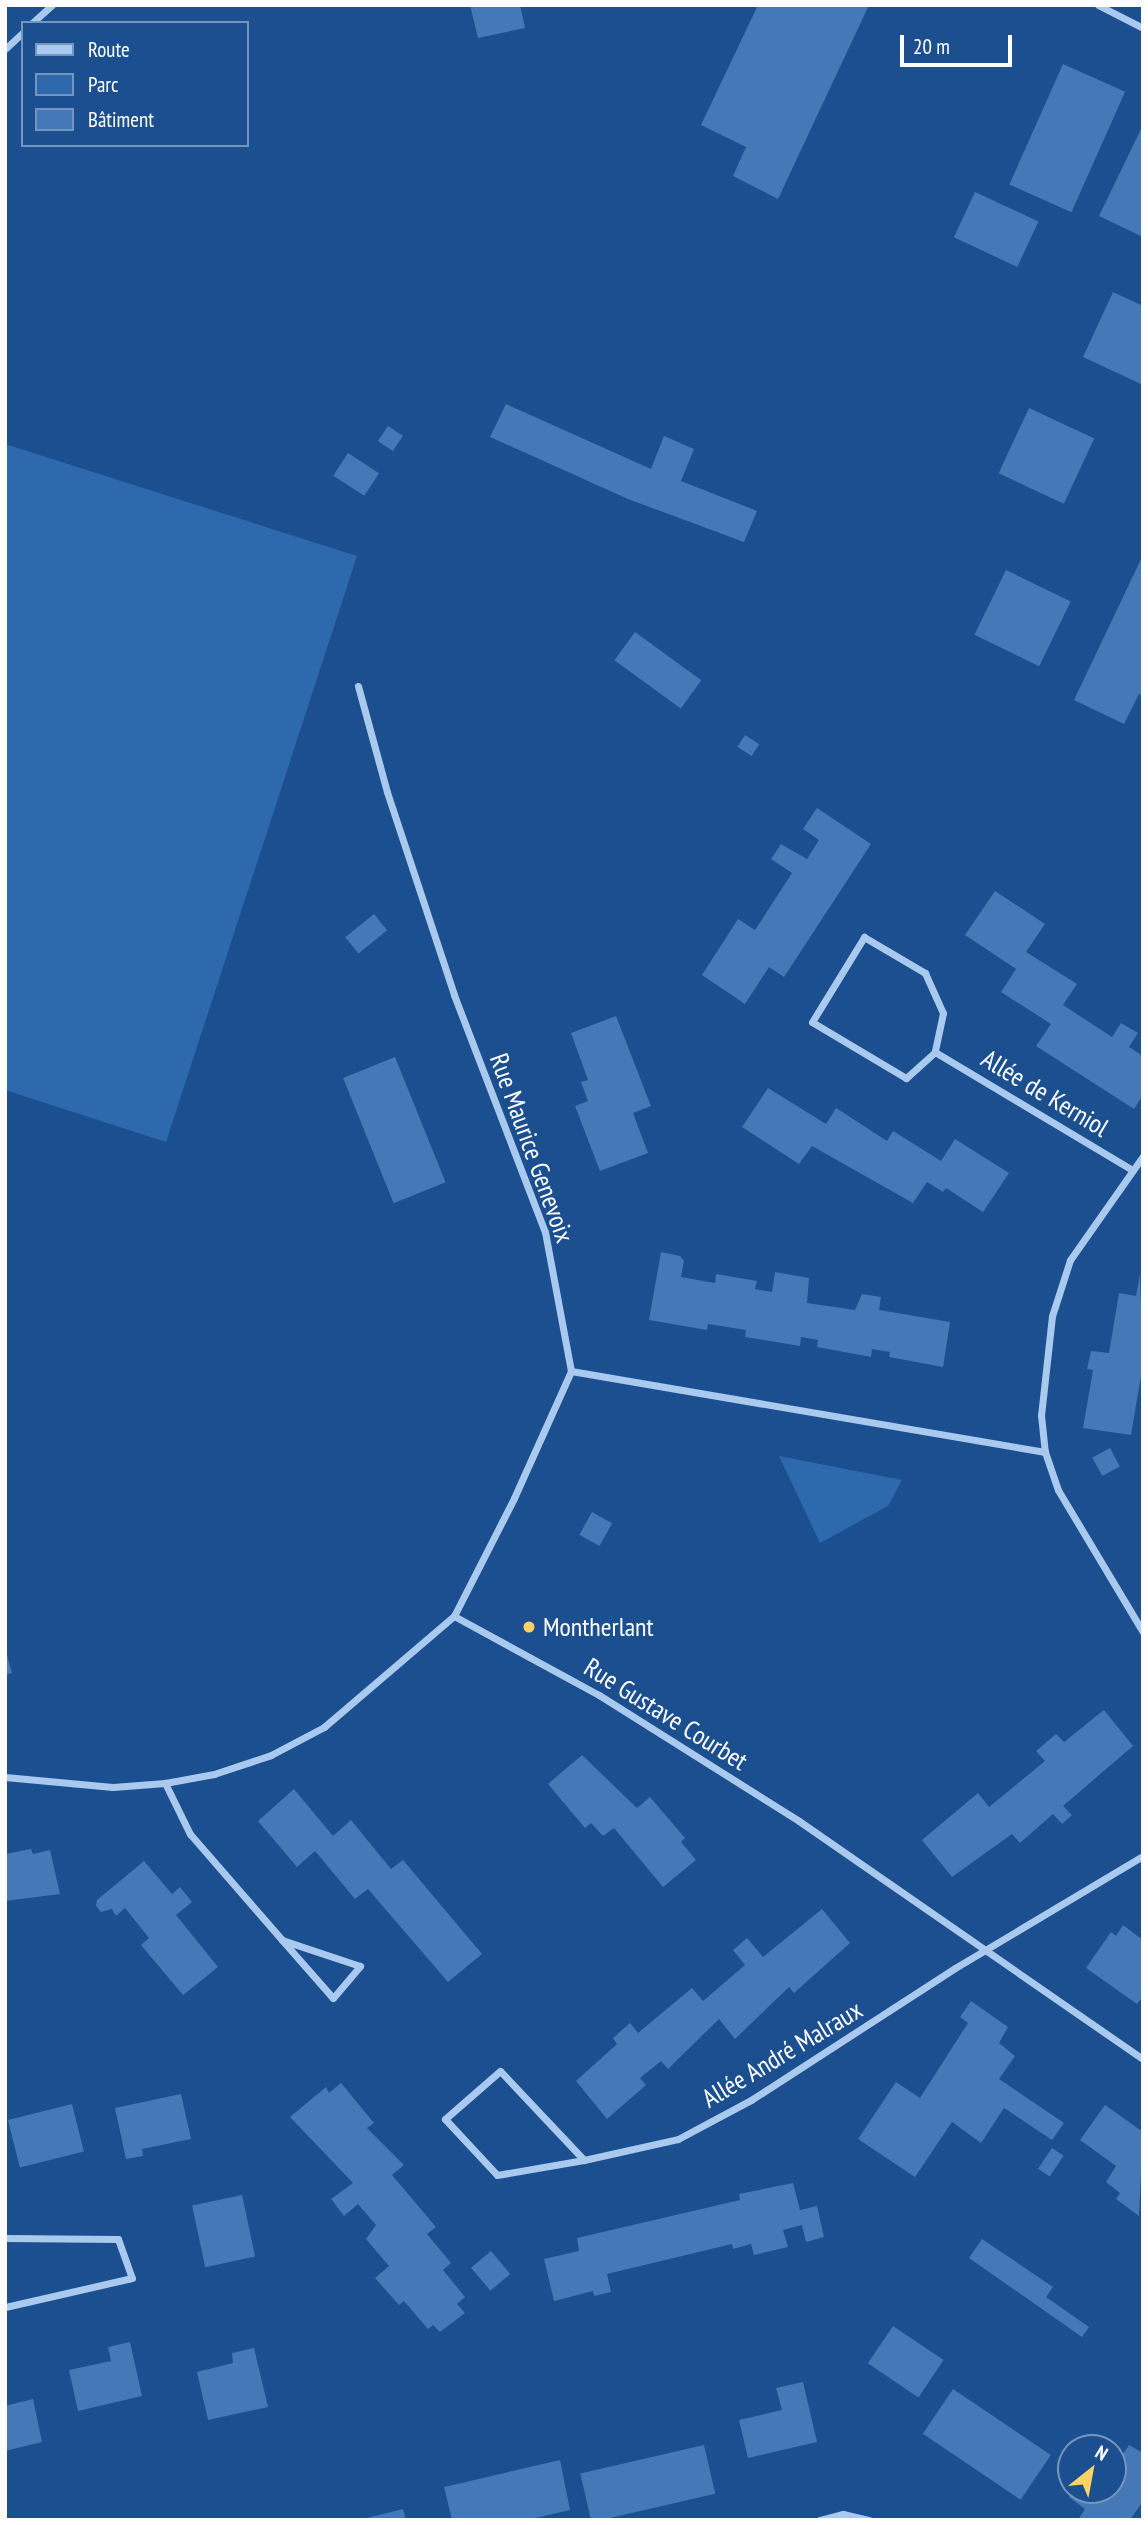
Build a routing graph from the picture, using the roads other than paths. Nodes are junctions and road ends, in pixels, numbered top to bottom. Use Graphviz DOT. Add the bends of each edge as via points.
graph roads {
  1 [pos="52,5"];
  2 [pos="1098,5"];
  3 [pos="34,21"];
  4 [pos="1143,28"];
  5 [pos="21,34"];
  6 [pos="5,49"];
  7 [pos="358,686"];
  8 [pos="935,1052"];
  9 [pos="1143,1156"];
  10 [pos="1132,1170"];
  11 [pos="571,1371"];
  12 [pos="1045,1452"];
  13 [pos="454,1616"];
  14 [pos="1143,1632"];
  15 [pos="5,1777"];
  16 [pos="165,1783"];
  17 [pos="1143,1856"];
  18 [pos="282,1940"];
  19 [pos="988,1949"];
  20 [pos="1143,2059"];
  21 [pos="584,2160"];
  22 [pos="5,2238"];
  23 [pos="5,2307"];
  24 [pos="820,2520"];
  25 [pos="869,2520"];
  1 -- 3 [label="street"];
  2 -- 4 [label="street"];
  5 -- 6 [label="street"];
  7 -- 11 [label="street, Rue Maurice Genevoix" via="387,792 454,995 545,1232"];
  8 -- 8 [label="street" via="943,1013 925,973 864,937 812,1022 906,1077"];
  8 -- 10 [label="street, Allée de Kerniol"];
  9 -- 10 [label="street"];
  10 -- 12 [label="street" via="1070,1260 1052,1316 1041,1415"];
  11 -- 12 [label="street"];
  11 -- 13 [label="street"];
  12 -- 14 [label="street" via="1086,1542"];
  13 -- 16 [label="street" via="324,1727 271,1755 214,1774"];
  13 -- 19 [label="street, Rue Gustave Courbet" via="641,1721"];
  15 -- 16 [label="street" via="113,1787"];
  16 -- 18 [label="street" via="190,1834"];
  17 -- 19 [label="street, Allée André Malraux"];
  18 -- 18 [label="street" via="333,1998 360,1966 334,1957"];
  19 -- 20 [label="street, Rue Gustave Courbet"];
  19 -- 21 [label="street, Allée André Malraux" via="751,2100 678,2139"];
  21 -- 21 [label="street, Allée André Malraux" via="500,2071 445,2119 497,2175"];
  22 -- 23 [label="street" via="118,2239 132,2278"];
  24 -- 25 [label="street" via="843,2514"];
}
